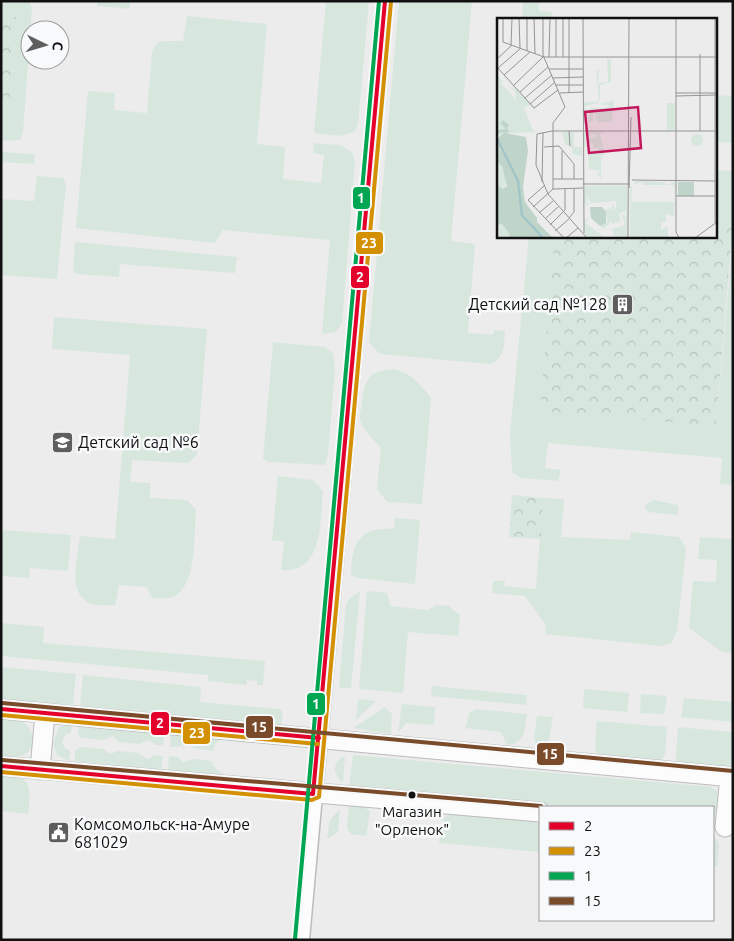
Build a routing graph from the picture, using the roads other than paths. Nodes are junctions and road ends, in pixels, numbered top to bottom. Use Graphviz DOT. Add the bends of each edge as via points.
graph roads {
  1 [pos="385,1"];
  2 [pos="1,709"];
  3 [pos="45,713"];
  4 [pos="319,738"];
  5 [pos="1,766"];
  6 [pos="40,770"];
  7 [pos="732,777"];
  8 [pos="313,794"];
  9 [pos="539,812"];
  10 [pos="724,827"];
  11 [pos="301,940"];
  1 -- 4 [label="street"];
  2 -- 3 [label="main road"];
  3 -- 4 [label="main road"];
  3 -- 6 [label="main road"];
  4 -- 7 [label="main road"];
  4 -- 8 [label="street"];
  5 -- 6 [label="main road"];
  6 -- 8 [label="main road"];
  7 -- 10 [label="main road"];
  8 -- 9 [label="main road"];
  8 -- 11 [label="street"];
}
